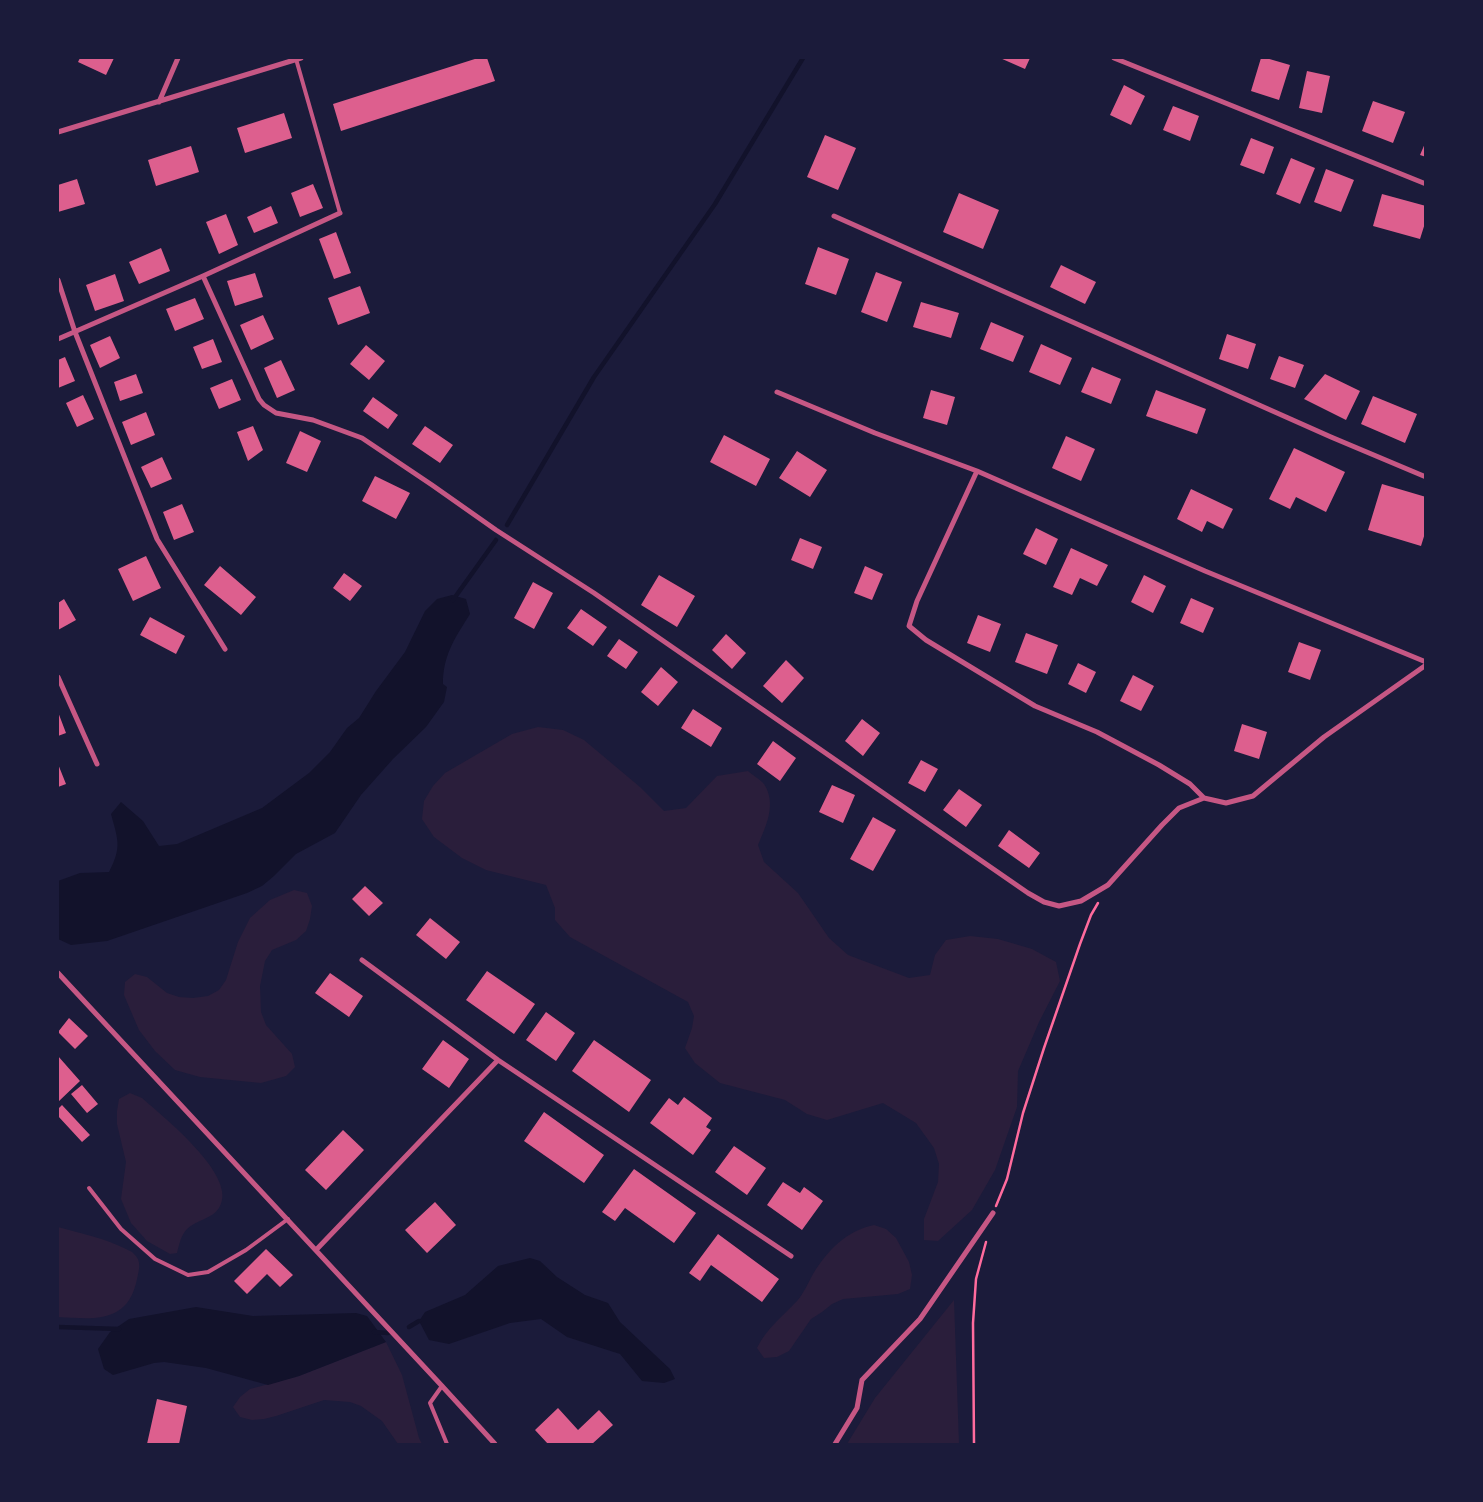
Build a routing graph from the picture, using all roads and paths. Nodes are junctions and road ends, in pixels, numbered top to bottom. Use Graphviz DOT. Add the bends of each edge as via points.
graph roads {
  1 [pos="178,58"];
  2 [pos="298,58"];
  3 [pos="1114,58"];
  4 [pos="159,102"];
  5 [pos="58,132"];
  6 [pos="1426,184"];
  7 [pos="340,214"];
  8 [pos="834,216"];
  9 [pos="203,276"];
  10 [pos="58,280"];
  11 [pos="75,332"];
  12 [pos="58,339"];
  13 [pos="777,392"];
  14 [pos="976,471"];
  15 [pos="1426,477"];
  16 [pos="225,649"];
  17 [pos="1426,664"];
  18 [pos="58,677"];
  19 [pos="97,764"];
  20 [pos="1204,798"];
  21 [pos="1108,885"];
  22 [pos="362,960"];
  23 [pos="58,973"];
  24 [pos="498,1060"];
  25 [pos="89,1188"];
  26 [pos="993,1213"];
  27 [pos="288,1219"];
  28 [pos="986,1241"];
  29 [pos="316,1250"];
  30 [pos="791,1256"];
  31 [pos="442,1386"];
  32 [pos="448,1444"];
  33 [pos="495,1444"];
  34 [pos="835,1444"];
  35 [pos="974,1444"];
  1 -- 4 [label="street"];
  2 -- 4 [label="street"];
  2 -- 7 [label="lane"];
  3 -- 6 [label="street"];
  4 -- 5 [label="street"];
  7 -- 9 [label="street"];
  8 -- 15 [label="street"];
  9 -- 11 [label="street"];
  9 -- 21 [label="street" via="259,399 270,410 313,420 362,438 1044,902 1059,906 1081,901"];
  10 -- 11 [label="street"];
  11 -- 12 [label="street"];
  11 -- 16 [label="street" via="157,540"];
  13 -- 14 [label="street"];
  14 -- 17 [label="street"];
  14 -- 20 [label="street" via="917,600 909,626 926,640 1035,706 1098,732 1159,765 1190,784"];
  17 -- 20 [label="street" via="1324,737 1253,796 1226,803"];
  18 -- 19 [label="street"];
  20 -- 21 [label="street" via="1179,808"];
  21 -- 26 [label="path" via="1080,944 1023,1113 1007,1179"];
  22 -- 24 [label="street"];
  23 -- 27 [label="street"];
  24 -- 29 [label="street"];
  24 -- 30 [label="street"];
  25 -- 27 [label="lane" via="121,1229 155,1259 188,1275 208,1272 246,1250"];
  26 -- 34 [label="street" via="920,1319 862,1380 857,1408"];
  27 -- 29 [label="street"];
  28 -- 35 [label="path" via="976,1278 973,1323"];
  29 -- 31 [label="street"];
  31 -- 32 [label="lane" via="430,1403"];
  31 -- 33 [label="street"];
}
